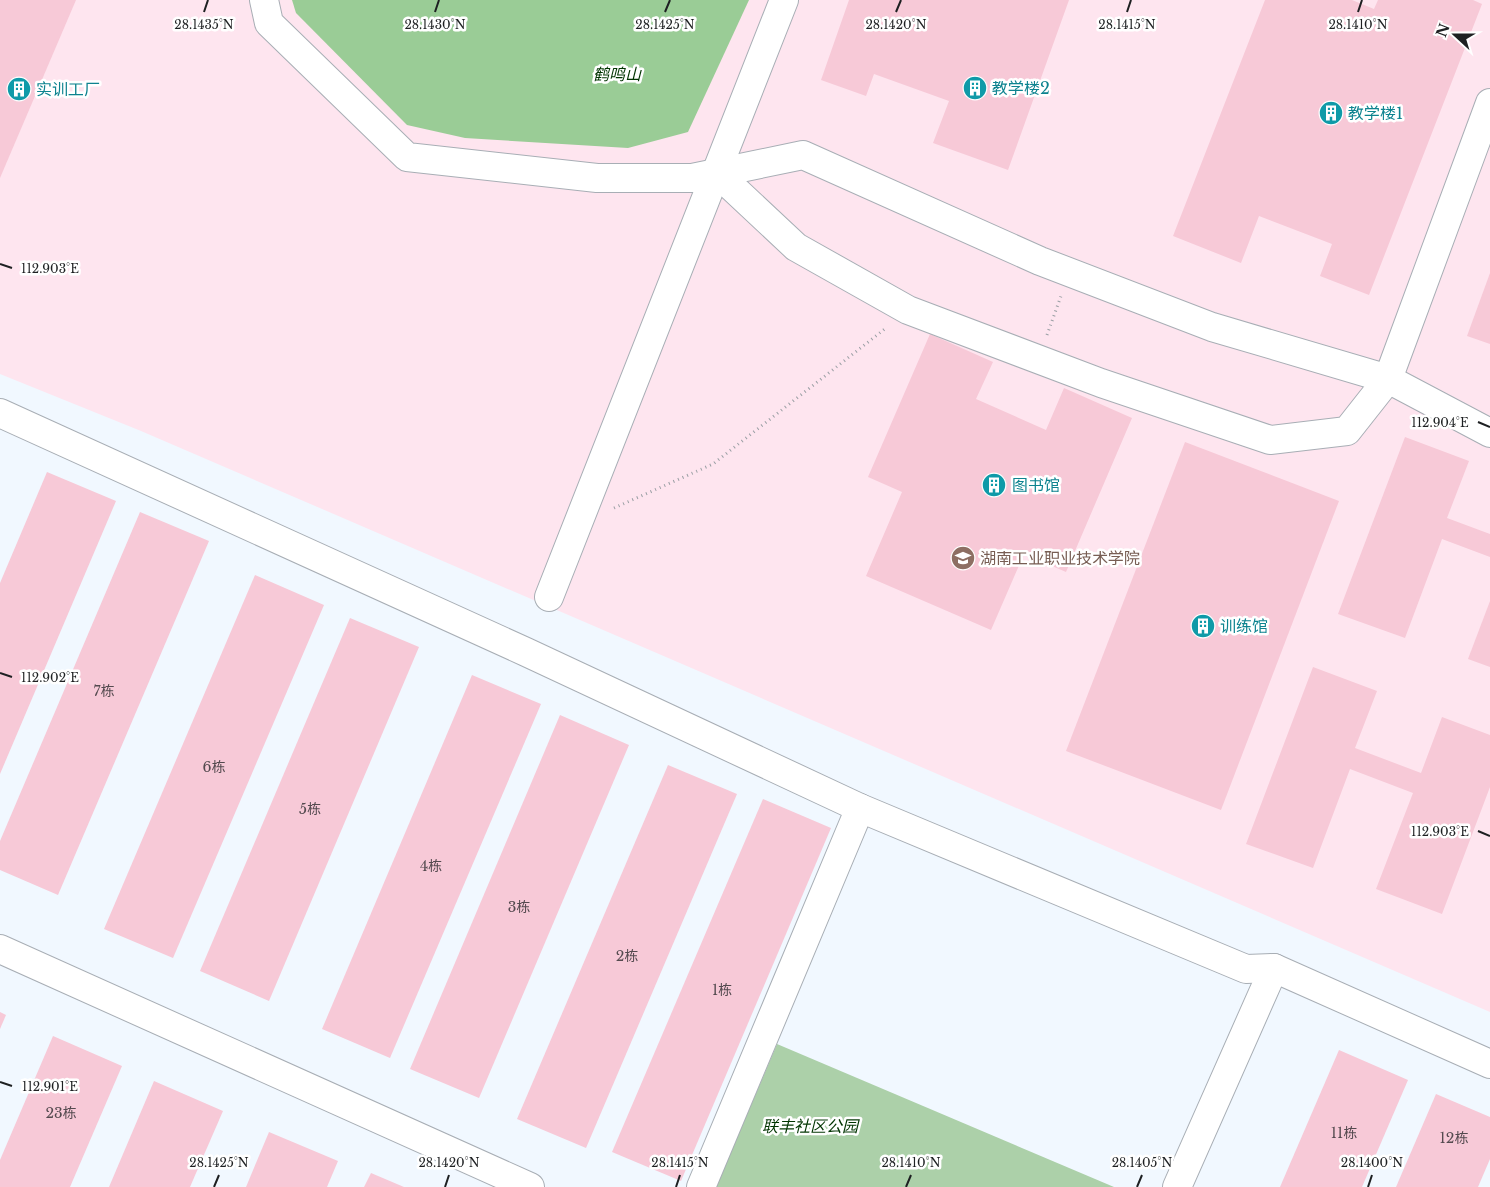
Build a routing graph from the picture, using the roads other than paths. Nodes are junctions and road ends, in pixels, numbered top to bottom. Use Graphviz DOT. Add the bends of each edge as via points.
graph roads {
  1 [pos="264,0"];
  2 [pos="784,0"];
  3 [pos="1490,102"];
  4 [pos="716,172"];
  5 [pos="1388,379"];
  6 [pos="0,413"];
  7 [pos="1490,433"];
  8 [pos="549,597"];
  9 [pos="860,808"];
  10 [pos="0,949"];
  11 [pos="1274,968"];
  12 [pos="1490,1064"];
  13 [pos="530,1187"];
  14 [pos="701,1187"];
  15 [pos="1177,1187"];
  1 -- 4 [label="street" via="269,23 407,157 597,178 692,178"];
  2 -- 4 [label="street"];
  3 -- 5 [label="street"];
  4 -- 5 [label="street" via="803,155 1040,261 1212,327"];
  4 -- 5 [label="street" via="796,247 908,310 1101,383 1270,440 1347,431"];
  4 -- 8 [label="street"];
  5 -- 7 [label="street"];
  6 -- 9 [label="street" via="530,642"];
  9 -- 11 [label="street" via="1246,969"];
  9 -- 14 [label="street"];
  10 -- 13 [label="street"];
  11 -- 12 [label="street"];
  11 -- 15 [label="street"];
}
